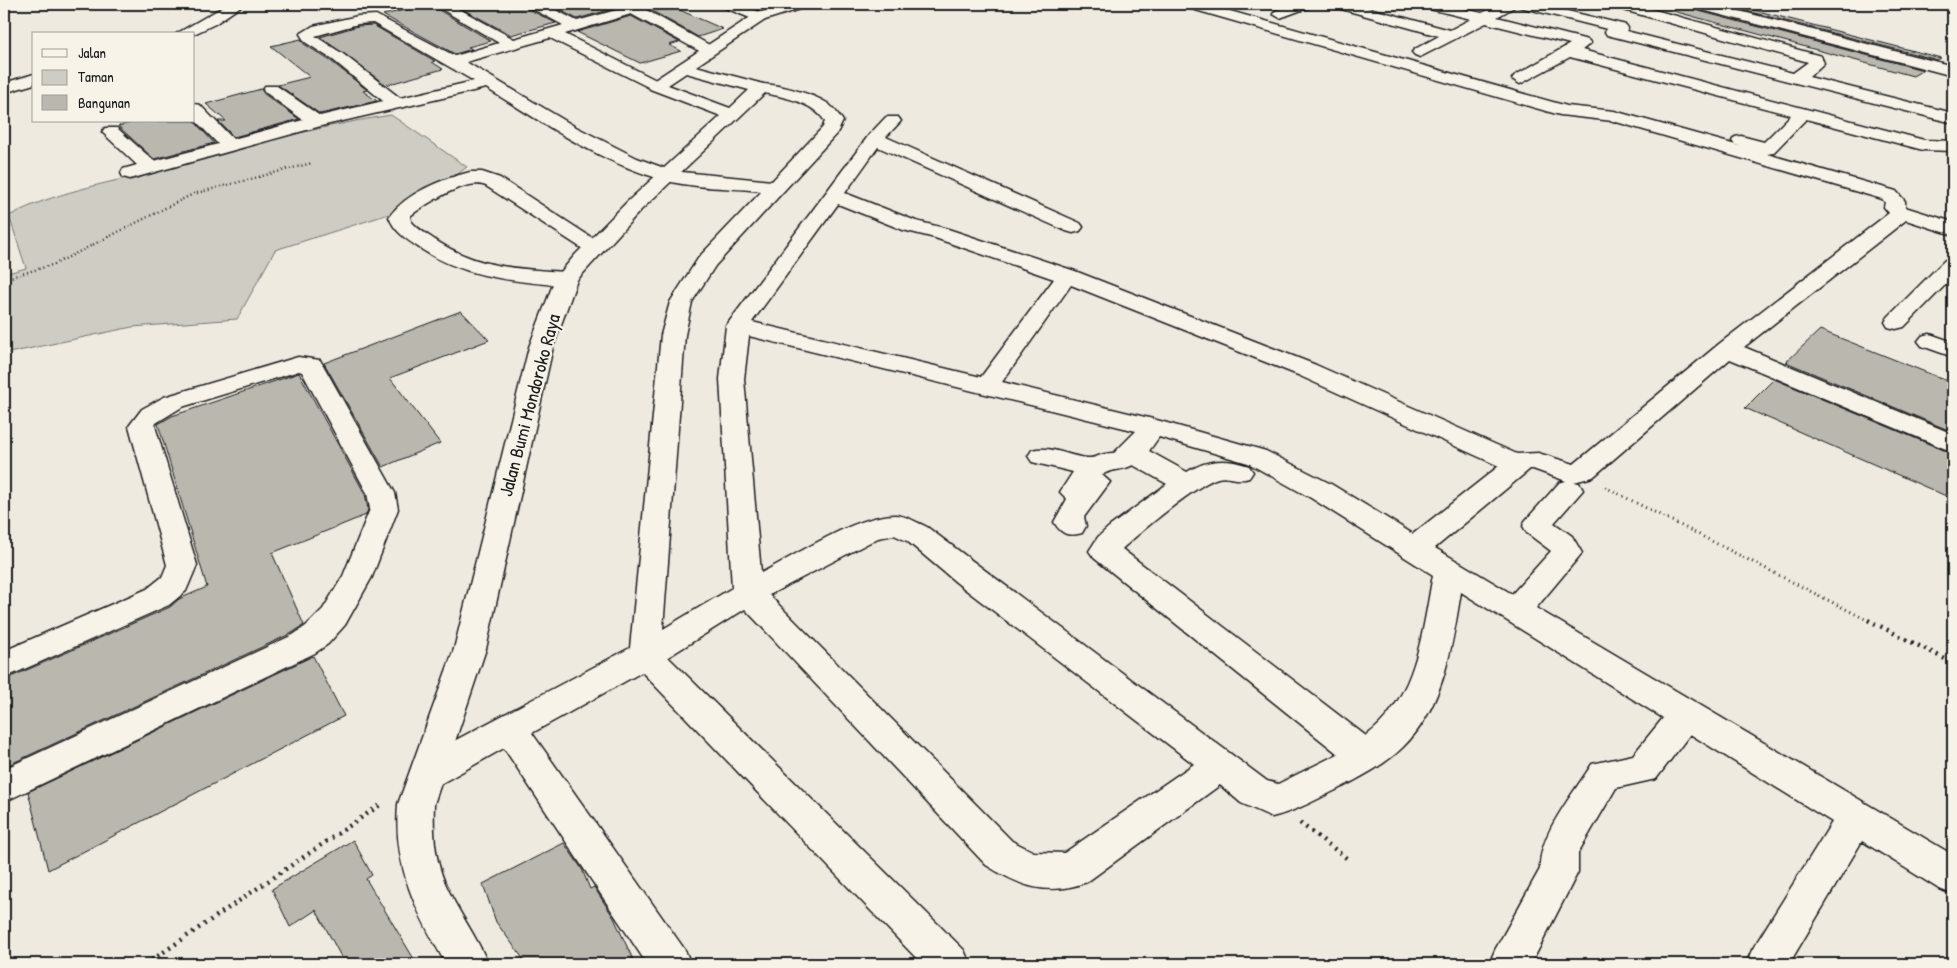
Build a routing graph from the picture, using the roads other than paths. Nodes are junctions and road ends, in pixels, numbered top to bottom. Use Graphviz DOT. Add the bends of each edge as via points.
graph roads {
  1 [pos="237,4"];
  2 [pos="440,4"];
  3 [pos="534,4"];
  4 [pos="728,4"];
  5 [pos="801,4"];
  6 [pos="1190,4"];
  7 [pos="1246,4"];
  8 [pos="1304,4"];
  9 [pos="1339,4"];
  10 [pos="1427,4"];
  11 [pos="1511,4"];
  12 [pos="1522,4"];
  13 [pos="1618,4"];
  14 [pos="1688,4"];
  15 [pos="1696,4"];
  16 [pos="628,7"];
  17 [pos="1280,14"];
  18 [pos="1658,14"];
  19 [pos="760,17"];
  20 [pos="1484,18"];
  21 [pos="576,26"];
  22 [pos="1616,30"];
  23 [pos="187,32"];
  24 [pos="1345,32"];
  25 [pos="552,33"];
  26 [pos="1451,35"];
  27 [pos="1583,43"];
  28 [pos="512,44"];
  29 [pos="1401,47"];
  30 [pos="708,50"];
  31 [pos="1567,51"];
  32 [pos="1420,52"];
  33 [pos="1447,59"];
  34 [pos="453,61"];
  35 [pos="684,68"];
  36 [pos="1953,70"];
  37 [pos="1502,74"];
  38 [pos="1797,78"];
  39 [pos="1520,79"];
  40 [pos="32,80"];
  41 [pos="489,82"];
  42 [pos="1539,84"];
  43 [pos="656,86"];
  44 [pos="4,88"];
  45 [pos="761,88"];
  46 [pos="270,89"];
  47 [pos="1577,95"];
  48 [pos="396,104"];
  49 [pos="195,110"];
  50 [pos="1803,113"];
  51 [pos="734,114"];
  52 [pos="1953,118"];
  53 [pos="892,121"];
  54 [pos="317,122"];
  55 [pos="111,132"];
  56 [pos="875,139"];
  57 [pos="230,146"];
  58 [pos="1953,146"];
  59 [pos="1763,153"];
  60 [pos="150,167"];
  61 [pos="130,173"];
  62 [pos="669,176"];
  63 [pos="776,188"];
  64 [pos="833,195"];
  65 [pos="1902,213"];
  66 [pos="1073,227"];
  67 [pos="1953,229"];
  68 [pos="593,246"];
  69 [pos="1953,265"];
  70 [pos="1067,276"];
  71 [pos="566,279"];
  72 [pos="1896,322"];
  73 [pos="738,326"];
  74 [pos="1930,341"];
  75 [pos="1727,349"];
  76 [pos="1953,350"];
  77 [pos="987,386"];
  78 [pos="1153,427"];
  79 [pos="1953,444"];
  80 [pos="1041,456"];
  81 [pos="1114,460"];
  82 [pos="1519,465"];
  83 [pos="1239,472"];
  84 [pos="1573,482"];
  85 [pos="1188,484"];
  86 [pos="1074,492"];
  87 [pos="1072,526"];
  88 [pos="1415,548"];
  89 [pos="1449,571"];
  90 [pos="748,594"];
  91 [pos="1515,611"];
  92 [pos="645,655"];
  93 [pos="4,665"];
  94 [pos="1686,714"];
  95 [pos="509,726"];
  96 [pos="1365,755"];
  97 [pos="1221,765"];
  98 [pos="429,772"];
  99 [pos="4,786"];
  100 [pos="1856,817"];
  101 [pos="1953,876"];
  102 [pos="468,964"];
  103 [pos="671,964"];
  104 [pos="950,964"];
  105 [pos="1509,964"];
  106 [pos="1766,964"];
  1 -- 23 [label="street"];
  2 -- 28 [label="street"];
  3 -- 21 [label="street"];
  4 -- 19 [label="street"];
  5 -- 19 [label="street"];
  6 -- 59 [label="street" via="1566,111 1614,116"];
  7 -- 17 [label="street"];
  8 -- 17 [label="street"];
  9 -- 26 [label="street"];
  10 -- 20 [label="street"];
  11 -- 20 [label="street"];
  12 -- 22 [label="street"];
  13 -- 18 [label="street"];
  14 -- 18 [label="street"];
  15 -- 36 [label="street"];
  16 -- 21 [label="street"];
  16 -- 30 [label="street"];
  17 -- 24 [label="street"];
  18 -- 22 [label="street"];
  18 -- 38 [label="street" via="1815,59 1816,63"];
  19 -- 30 [label="street"];
  20 -- 26 [label="street"];
  20 -- 27 [label="street"];
  21 -- 25 [label="street"];
  22 -- 27 [label="street"];
  22 -- 38 [label="street"];
  25 -- 28 [label="street"];
  25 -- 43 [label="street"];
  26 -- 32 [label="street"];
  27 -- 31 [label="street"];
  28 -- 34 [label="street"];
  29 -- 32 [label="street"];
  30 -- 35 [label="street"];
  31 -- 39 [label="street"];
  31 -- 50 [label="street"];
  32 -- 33 [label="street"];
  34 -- 41 [label="street"];
  34 -- 48 [label="street" via="374,18 307,34"];
  35 -- 43 [label="street"];
  35 -- 45 [label="street"];
  37 -- 39 [label="street"];
  38 -- 52 [label="street"];
  39 -- 42 [label="street"];
  40 -- 44 [label="street"];
  41 -- 48 [label="street"];
  41 -- 62 [label="street" via="607,150"];
  43 -- 51 [label="street"];
  45 -- 51 [label="street, Jalan Bumi Mondoroko Raya"];
  45 -- 63 [label="street" via="809,101 834,121"];
  46 -- 54 [label="street"];
  47 -- 59 [label="street"];
  48 -- 54 [label="street"];
  49 -- 57 [label="street"];
  50 -- 58 [label="street" via="1923,144"];
  50 -- 59 [label="street"];
  51 -- 62 [label="street, Jalan Bumi Mondoroko Raya"];
  53 -- 56 [label="street"];
  54 -- 57 [label="street"];
  55 -- 60 [label="street"];
  56 -- 64 [label="street"];
  56 -- 66 [label="street"];
  57 -- 60 [label="street"];
  59 -- 65 [label="street" via="1882,192 1893,198 1896,210"];
  60 -- 61 [label="street"];
  62 -- 63 [label="street"];
  62 -- 68 [label="street, Jalan Bumi Mondoroko Raya"];
  63 -- 92 [label="street" via="707,262 681,302 664,424"];
  64 -- 70 [label="street" via="910,226 941,233"];
  64 -- 73 [label="street"];
  65 -- 67 [label="street"];
  65 -- 75 [label="street"];
  68 -- 71 [label="street, Jalan Bumi Mondoroko Raya"];
  68 -- 71 [label="street" via="493,182 478,178 466,179 434,193 399,217 418,238 465,266 488,272"];
  69 -- 72 [label="street"];
  70 -- 77 [label="street"];
  70 -- 82 [label="street" via="1307,370"];
  71 -- 98 [label="street, Jalan Bumi Mondoroko Raya" via="541,347 470,649"];
  73 -- 77 [label="street"];
  73 -- 90 [label="street" via="732,379"];
  74 -- 76 [label="street"];
  75 -- 79 [label="street"];
  75 -- 84 [label="street"];
  77 -- 78 [label="street"];
  78 -- 81 [label="street"];
  78 -- 88 [label="street" via="1257,457"];
  80 -- 81 [label="street"];
  81 -- 85 [label="street"];
  81 -- 86 [label="street" via="1080,481"];
  81 -- 87 [label="street" via="1068,518"];
  82 -- 84 [label="street" via="1530,460 1564,472"];
  82 -- 88 [label="street"];
  83 -- 85 [label="street" via="1230,469 1208,471"];
  84 -- 91 [label="street" via="1537,526 1562,543 1567,553"];
  85 -- 96 [label="street" via="1134,522 1104,550"];
  88 -- 89 [label="street"];
  89 -- 91 [label="street"];
  89 -- 96 [label="street" via="1431,664 1422,690 1409,716 1391,737"];
  90 -- 92 [label="street"];
  90 -- 97 [label="street" via="871,529 890,524 902,526 917,534"];
  90 -- 97 [label="street" via="1000,853 1025,866 1051,873 1073,869"];
  91 -- 94 [label="street"];
  92 -- 95 [label="street"];
  92 -- 104 [label="street"];
  93 -- 99 [label="street" via="149,602 171,587 179,576 182,565 142,426 144,420 172,402 298,364 311,365 381,493 384,508 371,548 334,617 304,644"];
  94 -- 100 [label="street"];
  94 -- 105 [label="street" via="1643,768 1605,775 1561,848 1559,872"];
  95 -- 98 [label="street"];
  95 -- 103 [label="street"];
  96 -- 97 [label="street" via="1284,798 1272,801 1254,792"];
  98 -- 102 [label="street, Jalan Bumi Mondoroko Raya" via="416,804 414,821 419,870"];
  100 -- 101 [label="street"];
  100 -- 106 [label="street"];
}
